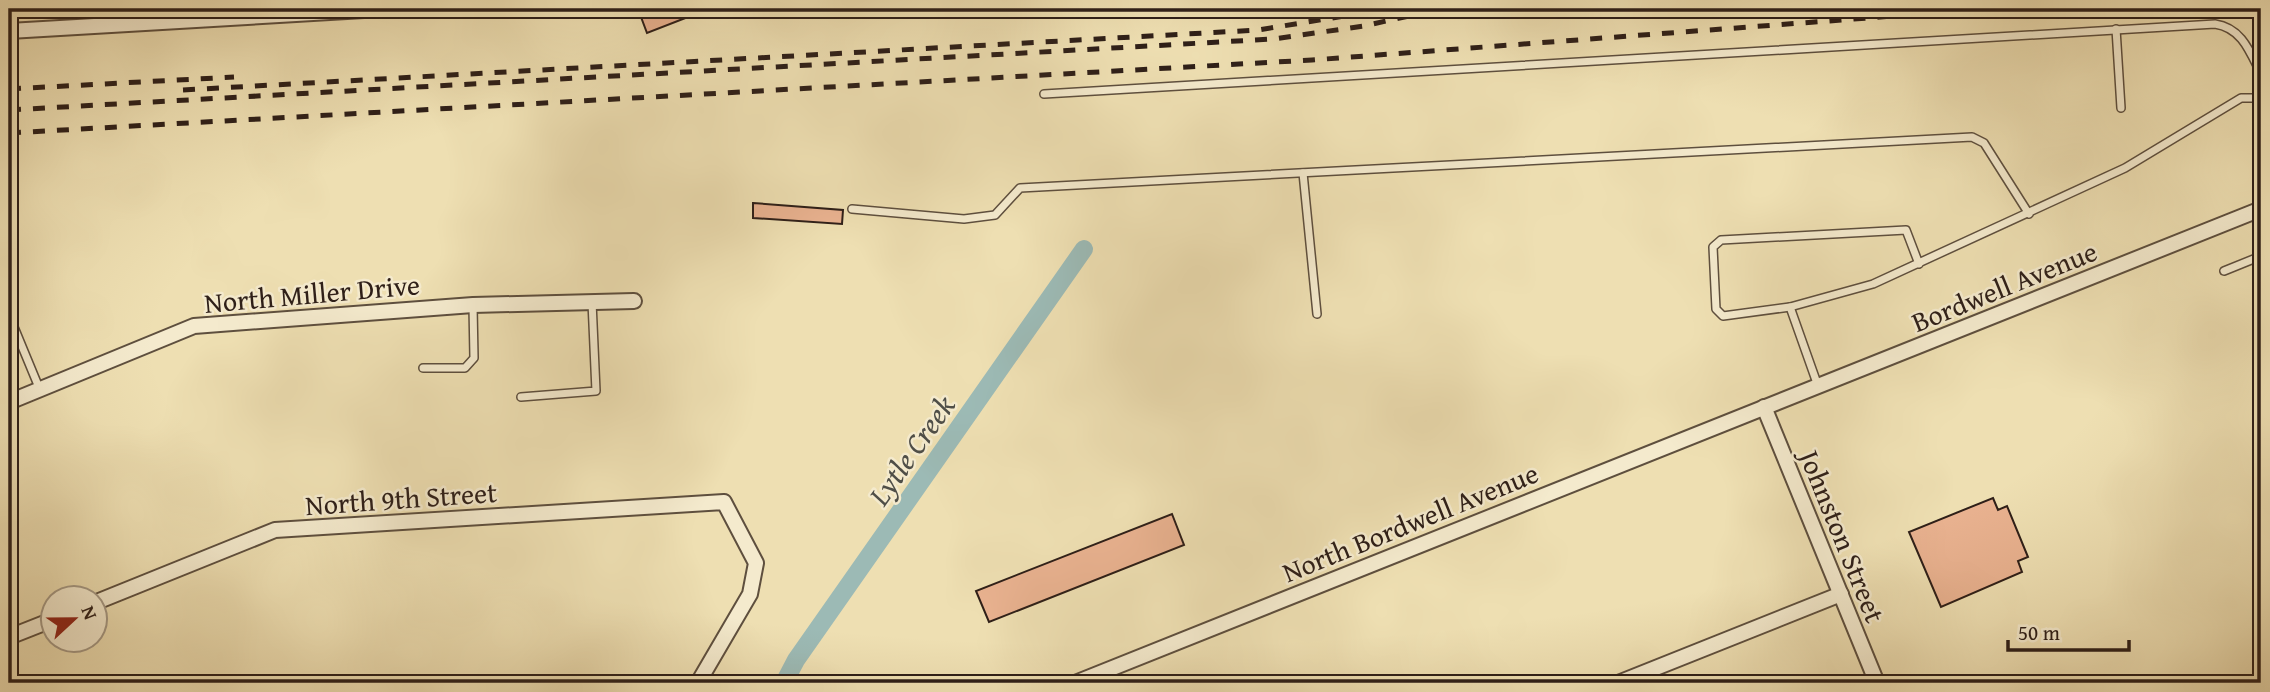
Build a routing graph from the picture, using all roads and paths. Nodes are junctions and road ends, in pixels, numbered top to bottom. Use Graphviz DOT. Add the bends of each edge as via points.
graph roads {
  1 [pos="205,9"];
  2 [pos="381,9"];
  3 [pos="259,12"];
  4 [pos="219,14"];
  5 [pos="2116,29"];
  6 [pos="9,31"];
  7 [pos="2261,51"];
  8 [pos="2252,55"];
  9 [pos="2261,74"];
  10 [pos="1044,94"];
  11 [pos="2261,98"];
  12 [pos="2120,107"];
  13 [pos="1303,173"];
  14 [pos="852,209"];
  15 [pos="2261,209"];
  16 [pos="2029,214"];
  17 [pos="2261,256"];
  18 [pos="1919,264"];
  19 [pos="2224,271"];
  20 [pos="634,301"];
  21 [pos="592,302"];
  22 [pos="473,305"];
  23 [pos="1790,307"];
  24 [pos="1317,314"];
  25 [pos="9,315"];
  26 [pos="423,368"];
  27 [pos="1818,386"];
  28 [pos="40,390"];
  29 [pos="521,397"];
  30 [pos="9,402"];
  31 [pos="1763,407"];
  32 [pos="1841,594"];
  33 [pos="108,597"];
  34 [pos="38,626"];
  35 [pos="9,637"];
  36 [pos="698,683"];
  37 [pos="1075,683"];
  38 [pos="1618,683"];
  39 [pos="1877,683"];
  1 -- 4 [label="lane"];
  2 -- 3 [label="street"];
  3 -- 4 [label="street"];
  4 -- 6 [label="street"];
  5 -- 8 [label="lane" via="2222,25 2238,35"];
  5 -- 10 [label="lane"];
  5 -- 12 [label="lane"];
  7 -- 8 [label="lane"];
  8 -- 9 [label="lane"];
  11 -- 16 [label="lane" via="2241,98 2125,168"];
  13 -- 14 [label="lane" via="1020,188 995,215 964,219"];
  13 -- 16 [label="lane" via="1972,137 1984,143"];
  13 -- 24 [label="lane"];
  15 -- 27 [label="street, Bordwell Avenue"];
  16 -- 18 [label="lane"];
  17 -- 19 [label="lane"];
  18 -- 23 [label="lane" via="1851,292"];
  18 -- 23 [label="lane" via="1906,230 1721,240 1713,247 1716,309 1723,316"];
  20 -- 21 [label="street, North Miller Drive"];
  21 -- 22 [label="street, North Miller Drive"];
  21 -- 29 [label="lane" via="596,391"];
  22 -- 26 [label="lane" via="474,358 466,368"];
  22 -- 28 [label="street, North Miller Drive" via="194,327"];
  23 -- 27 [label="lane"];
  25 -- 28 [label="lane"];
  27 -- 31 [label="street, Bordwell Avenue"];
  28 -- 30 [label="street, North Miller Drive"];
  31 -- 32 [label="street, Johnston Street"];
  31 -- 37 [label="street, North Bordwell Avenue"];
  32 -- 38 [label="street"];
  32 -- 39 [label="street, Johnston Street"];
  33 -- 36 [label="street, North 9th Street" via="275,530 724,502 755,563 750,594"];
  34 -- 35 [label="street"];
}
